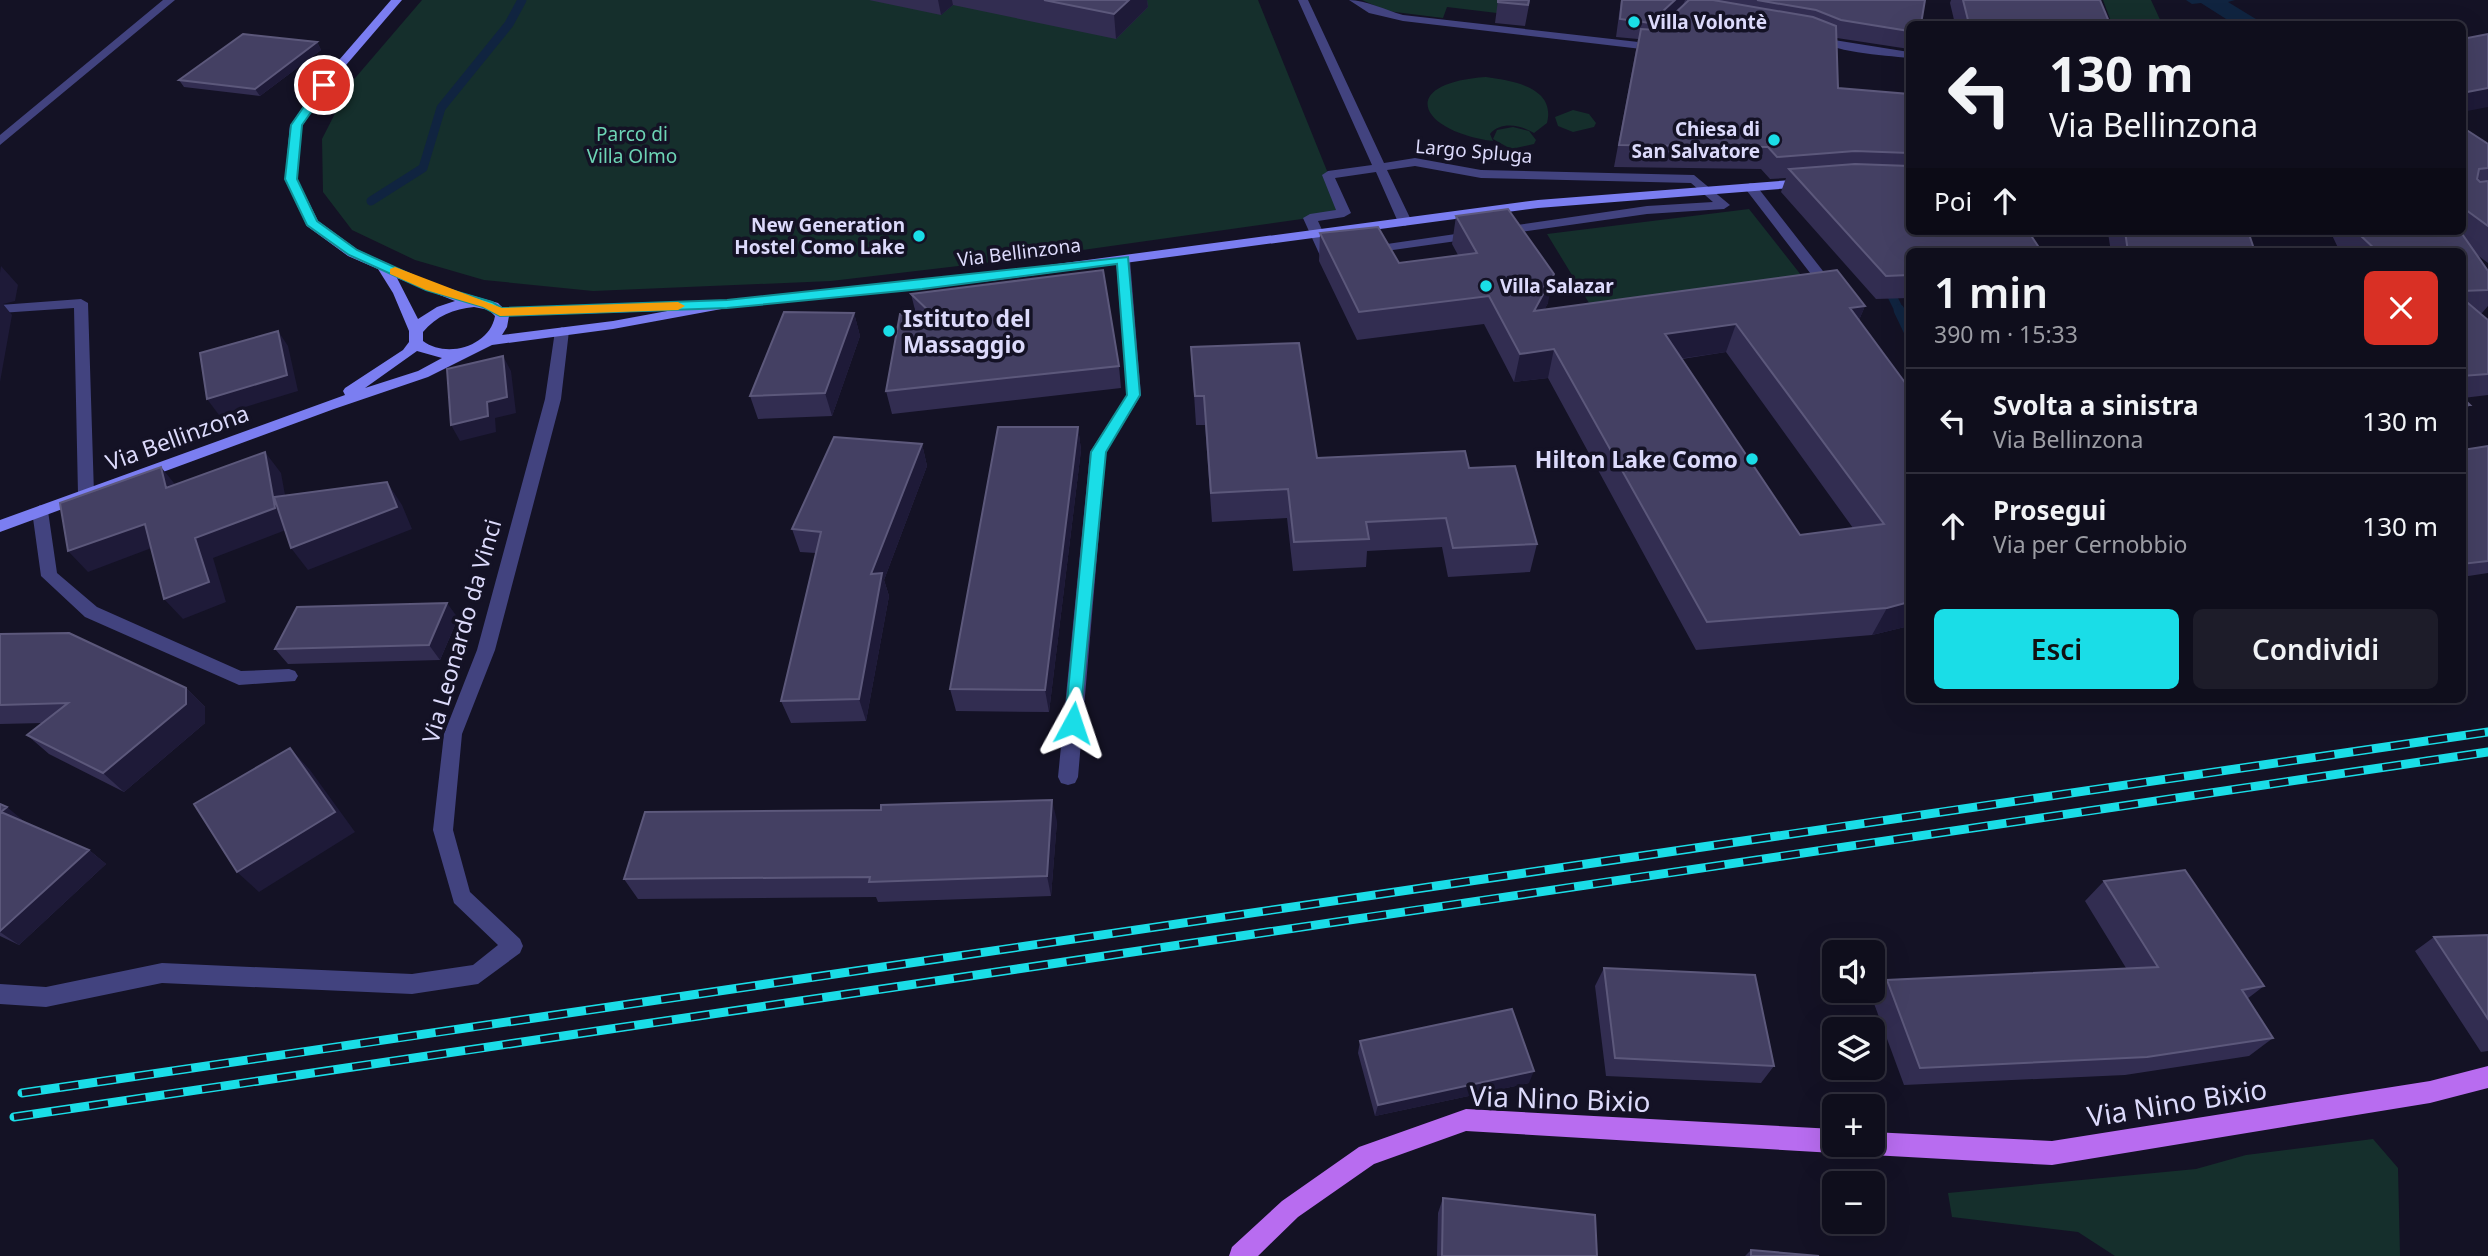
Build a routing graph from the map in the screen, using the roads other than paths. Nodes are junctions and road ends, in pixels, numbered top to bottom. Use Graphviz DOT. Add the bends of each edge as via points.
graph roads {
  1 [pos="170,0"];
  2 [pos="397,0"];
  3 [pos="1303,0"];
  4 [pos="1354,0"];
  5 [pos="1667,29"];
  6 [pos="1810,33"];
  7 [pos="1906,55"];
  8 [pos="0,141"];
  9 [pos="1380,168"];
  10 [pos="1821,182"];
  11 [pos="1750,187"];
  12 [pos="1706,189"];
  13 [pos="1405,222"];
  14 [pos="1317,234"];
  15 [pos="1123,260"];
  16 [pos="382,265"];
  17 [pos="474,303"];
  18 [pos="727,304"];
  19 [pos="1842,306"];
  20 [pos="0,309"];
  21 [pos="500,312"];
  22 [pos="562,331"];
  23 [pos="416,337"];
  24 [pos="482,344"];
  25 [pos="330,405"];
  26 [pos="86,494"];
  27 [pos="40,512"];
  28 [pos="0,526"];
  29 [pos="289,677"];
  30 [pos="1068,777"];
  31 [pos="0,994"];
  32 [pos="2488,1077"];
  33 [pos="1822,1140"];
  34 [pos="1885,1144"];
  35 [pos="1241,1256"];
  1 -- 8 [label="street"];
  2 -- 16 [label="main road" via="296,125 291,179 312,223 353,253"];
  3 -- 9 [label="street"];
  4 -- 5 [label="street" via="1373,11 1403,18 1650,47"];
  6 -- 7 [label="street" via="1831,43"];
  9 -- 12 [label="street, Largo Spluga" via="1415,162 1481,174 1694,179"];
  9 -- 13 [label="street"];
  9 -- 14 [label="street, Largo Spluga" via="1328,175 1344,213 1310,218"];
  10 -- 11 [label="main road"];
  11 -- 12 [label="main road"];
  11 -- 19 [label="street"];
  12 -- 13 [label="main road"];
  12 -- 14 [label="street" via="1724,205 1622,213 1327,257"];
  13 -- 14 [label="main road"];
  14 -- 15 [label="main road, Via Bellinzona"];
  15 -- 18 [label="main road, Via Bellinzona"];
  15 -- 30 [label="street" via="1133,395 1098,452"];
  16 -- 17 [label="main road"];
  16 -- 23 [label="main road" via="400,293"];
  17 -- 21 [label="main road"];
  17 -- 23 [label="main road, Via Bellinzona" via="435,313"];
  18 -- 21 [label="main road, Via Bellinzona"];
  18 -- 22 [label="main road, Via Bellinzona"];
  20 -- 26 [label="street" via="81,303"];
  21 -- 24 [label="main road" via="501,326"];
  22 -- 24 [label="main road, Via Bellinzona"];
  22 -- 31 [label="street, Via Leonardo da Vinci" via="553,399 486,650 453,734 443,830 461,897 513,946 478,974 412,984 162,973 46,997"];
  23 -- 24 [label="main road" via="423,350 443,355"];
  23 -- 25 [label="main road, Via Bellinzona" via="408,353"];
  24 -- 25 [label="main road, Via Bellinzona" via="423,374"];
  25 -- 26 [label="main road, Via Bellinzona"];
  26 -- 27 [label="main road, Via Bellinzona"];
  27 -- 28 [label="main road, Via Bellinzona"];
  27 -- 29 [label="street" via="49,576 91,612 239,678"];
  32 -- 34 [label="main road, Via Nino Bixio" via="2430,1092 2052,1153"];
  33 -- 35 [label="main road, Via Nino Bixio" via="1466,1120 1367,1155 1290,1209"];
}
